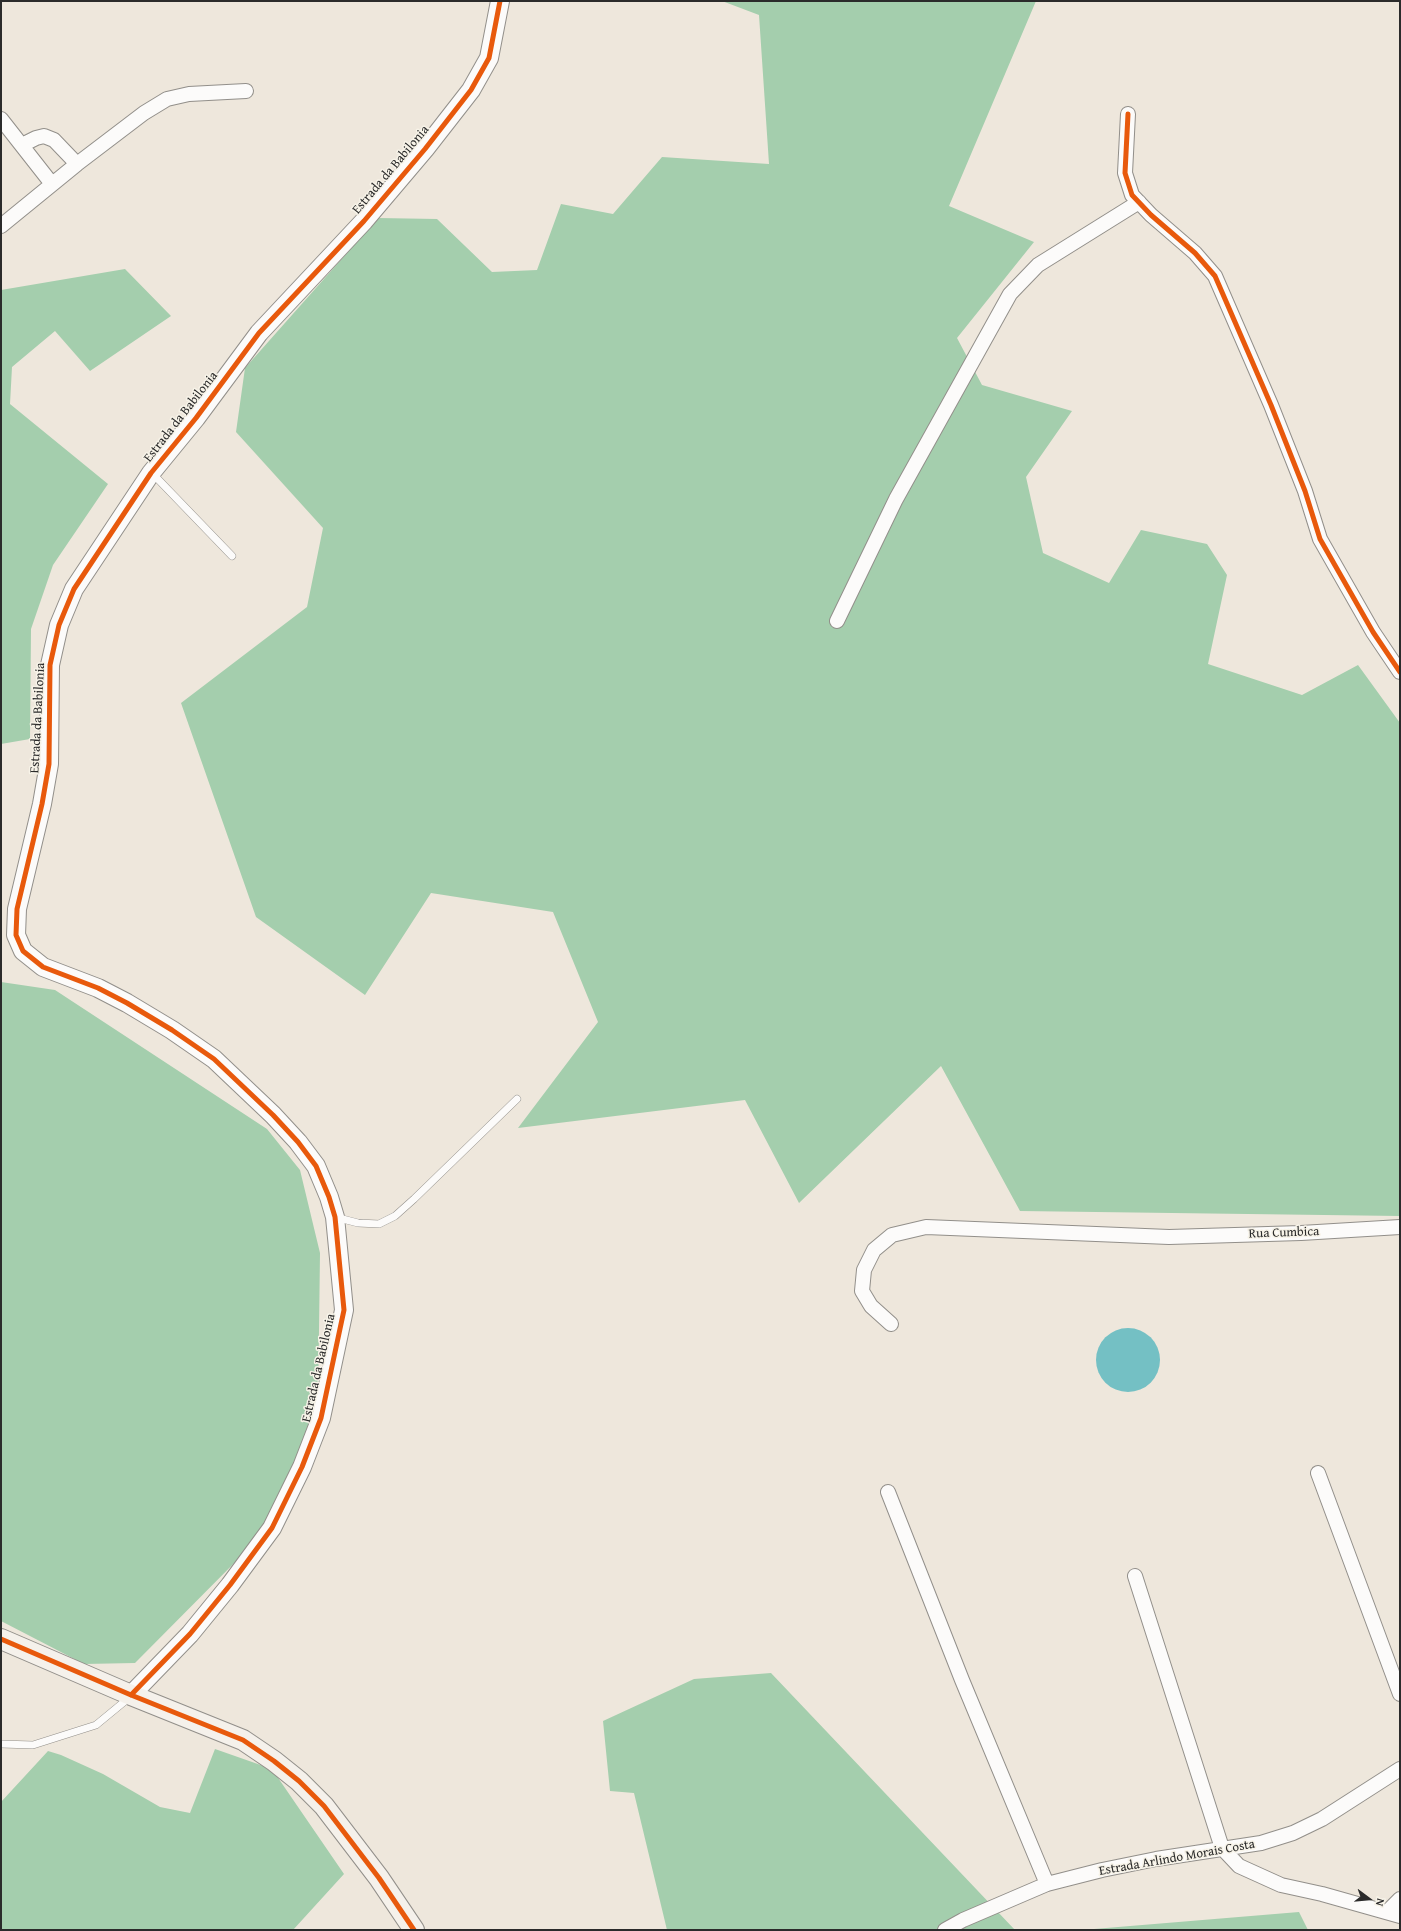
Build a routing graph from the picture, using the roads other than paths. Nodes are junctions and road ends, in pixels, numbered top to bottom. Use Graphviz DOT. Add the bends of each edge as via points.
graph roads {
  1 [pos="500,1"];
  2 [pos="246,91"];
  3 [pos="1128,114"];
  4 [pos="1,118"];
  5 [pos="22,146"];
  6 [pos="77,164"];
  7 [pos="52,184"];
  8 [pos="1139,202"];
  9 [pos="1,226"];
  10 [pos="151,473"];
  11 [pos="232,556"];
  12 [pos="837,621"];
  13 [pos="1400,672"];
  14 [pos="516,1098"];
  15 [pos="335,1217"];
  16 [pos="1400,1227"];
  17 [pos="890,1324"];
  18 [pos="1318,1473"];
  19 [pos="888,1492"];
  20 [pos="1135,1576"];
  21 [pos="1,1639"];
  22 [pos="1400,1694"];
  23 [pos="131,1695"];
  24 [pos="1,1744"];
  25 [pos="1400,1769"];
  26 [pos="1222,1848"];
  27 [pos="1047,1884"];
  28 [pos="1400,1899"];
  29 [pos="1394,1914"];
  30 [pos="414,1930"];
  31 [pos="945,1930"];
  1 -- 10 [label="street, Estrada da Babilonia" via="489,58 471,90 364,221 259,333 196,418"];
  2 -- 6 [label="street" via="189,94 167,99 144,113"];
  3 -- 8 [label="street" via="1125,173 1132,195"];
  4 -- 5 [label="street"];
  5 -- 6 [label="street" via="44,136 54,140"];
  5 -- 7 [label="street"];
  6 -- 7 [label="street"];
  7 -- 9 [label="street"];
  8 -- 12 [label="street" via="1038,265 1010,294 896,499"];
  8 -- 13 [label="street" via="1195,253 1215,276 1296,469 1320,539 1372,632"];
  10 -- 11 [label="lane"];
  10 -- 15 [label="street, Estrada da Babilonia" via="74,589 59,625 50,665 49,764 42,804 16,909 16,935 24,951 43,967 127,1002 214,1059 298,1142 316,1166"];
  14 -- 15 [label="lane" via="395,1216 378,1224 358,1223"];
  15 -- 23 [label="street, Estrada da Babilonia" via="344,1310 321,1418 302,1467 272,1528 230,1585 190,1634"];
  16 -- 17 [label="street, Rua Cumbica" via="1169,1237 926,1227 892,1235 874,1250 864,1270 862,1291 871,1306"];
  18 -- 22 [label="street"];
  19 -- 27 [label="street" via="962,1680"];
  20 -- 26 [label="street"];
  21 -- 23 [label="main road"];
  23 -- 24 [label="lane" via="96,1725 33,1745"];
  23 -- 30 [label="main road" via="242,1740 299,1781 349,1836"];
  25 -- 26 [label="street, Estrada Arlindo Morais Costa" via="1322,1819 1293,1833 1261,1843"];
  26 -- 27 [label="street, Estrada Arlindo Morais Costa" via="1110,1868"];
  26 -- 29 [label="street" via="1239,1866 1281,1885"];
  27 -- 31 [label="street, Estrada Arlindo Morais Costa"];
  28 -- 29 [label="street"];
}
